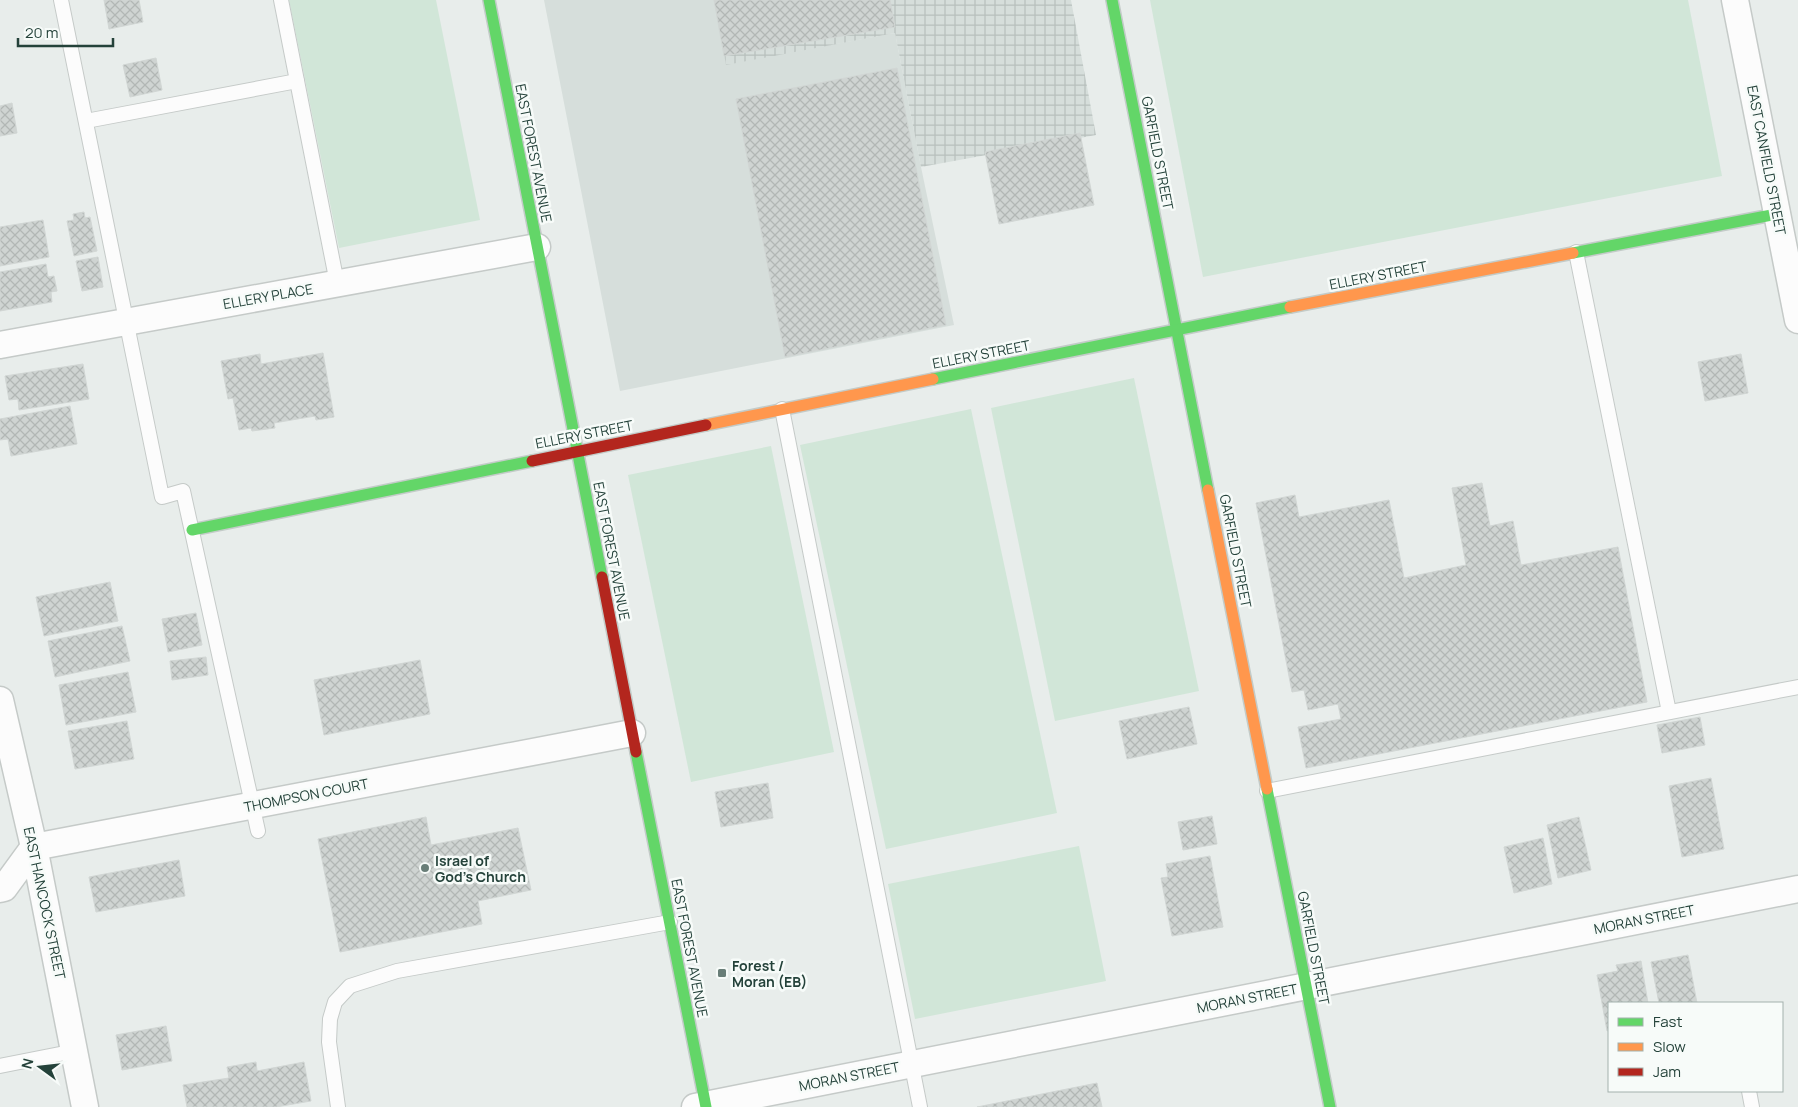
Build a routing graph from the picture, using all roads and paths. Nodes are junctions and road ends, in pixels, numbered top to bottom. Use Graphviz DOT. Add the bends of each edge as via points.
graph roads {
  1 [pos="61,0"];
  2 [pos="281,0"];
  3 [pos="489,0"];
  4 [pos="1112,0"];
  5 [pos="1735,0"];
  6 [pos="297,81"];
  7 [pos="86,121"];
  8 [pos="1777,214"];
  9 [pos="537,247"];
  10 [pos="1576,252"];
  11 [pos="337,283"];
  12 [pos="1798,320"];
  13 [pos="126,322"];
  14 [pos="1177,329"];
  15 [pos="0,345"];
  16 [pos="782,409"];
  17 [pos="577,451"];
  18 [pos="192,530"];
  19 [pos="1798,687"];
  20 [pos="0,700"];
  21 [pos="1668,712"];
  22 [pos="632,733"];
  23 [pos="1267,791"];
  24 [pos="253,805"];
  25 [pos="258,831"];
  26 [pos="34,847"];
  27 [pos="0,889"];
  28 [pos="1798,889"];
  29 [pos="670,922"];
  30 [pos="1306,986"];
  31 [pos="74,1051"];
  32 [pos="912,1064"];
  33 [pos="0,1066"];
  34 [pos="1749,1092"];
  35 [pos="702,1106"];
  36 [pos="85,1107"];
  37 [pos="338,1107"];
  38 [pos="920,1107"];
  39 [pos="1330,1107"];
  40 [pos="1752,1107"];
  1 -- 7 [label="lane"];
  2 -- 6 [label="lane"];
  3 -- 9 [label="street, EAST FOREST AVENUE"];
  4 -- 14 [label="street, GARFIELD STREET"];
  5 -- 8 [label="street, EAST CANFIELD STREET"];
  6 -- 7 [label="lane"];
  6 -- 11 [label="lane"];
  7 -- 13 [label="lane"];
  8 -- 10 [label="street, ELLERY STREET"];
  8 -- 12 [label="street, EAST CANFIELD STREET"];
  9 -- 11 [label="street, ELLERY PLACE"];
  9 -- 17 [label="street, EAST FOREST AVENUE"];
  10 -- 14 [label="street, ELLERY STREET"];
  10 -- 21 [label="lane"];
  11 -- 13 [label="street, ELLERY PLACE"];
  13 -- 15 [label="street, ELLERY PLACE"];
  13 -- 18 [label="lane" via="162,497 183,491"];
  14 -- 16 [label="street, ELLERY STREET"];
  14 -- 23 [label="street, GARFIELD STREET"];
  16 -- 17 [label="street, ELLERY STREET"];
  16 -- 32 [label="lane"];
  17 -- 18 [label="street, ELLERY STREET"];
  17 -- 22 [label="street, EAST FOREST AVENUE"];
  18 -- 24 [label="lane"];
  19 -- 21 [label="lane"];
  20 -- 26 [label="street, EAST HANCOCK STREET"];
  21 -- 23 [label="lane"];
  22 -- 24 [label="street, THOMPSON COURT"];
  22 -- 29 [label="street, EAST FOREST AVENUE"];
  23 -- 30 [label="street, GARFIELD STREET"];
  24 -- 25 [label="lane"];
  24 -- 26 [label="street, THOMPSON COURT"];
  26 -- 27 [label="street"];
  26 -- 31 [label="street, EAST HANCOCK STREET"];
  28 -- 30 [label="street, MORAN STREET"];
  29 -- 35 [label="street, EAST FOREST AVENUE"];
  29 -- 37 [label="lane" via="397,971 350,986 335,1002 330,1019 329,1042"];
  30 -- 32 [label="street, MORAN STREET"];
  30 -- 39 [label="street, GARFIELD STREET"];
  31 -- 33 [label="lane"];
  31 -- 36 [label="street, EAST HANCOCK STREET"];
  32 -- 35 [label="street, MORAN STREET"];
  32 -- 38 [label="lane"];
  34 -- 40 [label="lane"];
}
